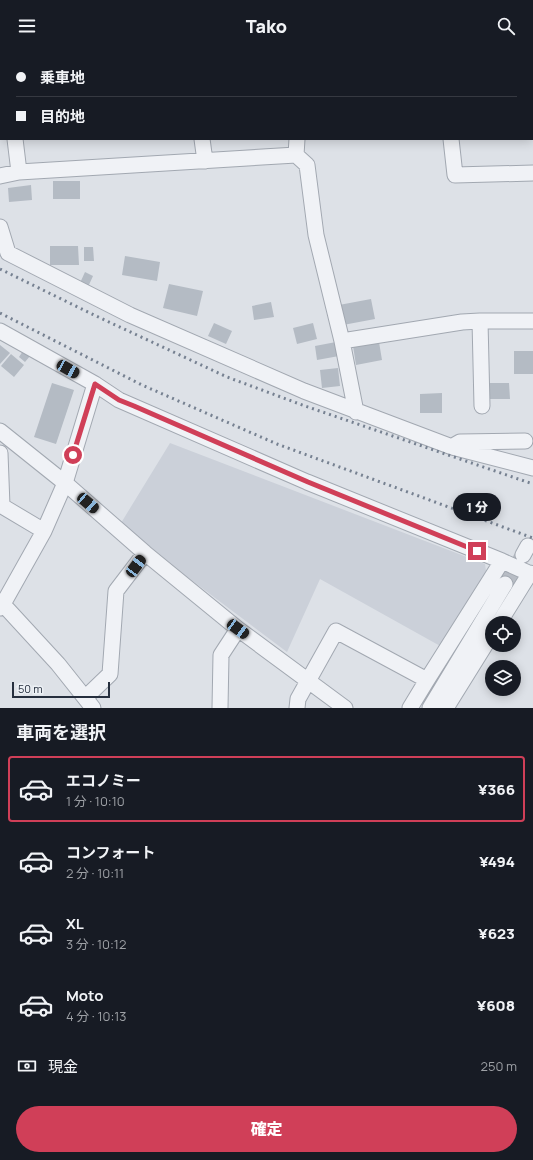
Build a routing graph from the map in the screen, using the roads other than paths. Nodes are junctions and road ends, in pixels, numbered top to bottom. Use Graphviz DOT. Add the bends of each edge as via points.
graph roads {
  1 [pos="15,140"];
  2 [pos="202,140"];
  3 [pos="297,140"];
  4 [pos="451,140"];
  5 [pos="296,155"];
  6 [pos="205,161"];
  7 [pos="19,172"];
  8 [pos="533,173"];
  9 [pos="0,176"];
  10 [pos="0,227"];
  11 [pos="480,321"];
  12 [pos="533,321"];
  13 [pos="0,331"];
  14 [pos="342,341"];
  15 [pos="95,384"];
  16 [pos="482,406"];
  17 [pos="356,412"];
  18 [pos="1,436"];
  19 [pos="525,441"];
  20 [pos="452,447"];
  21 [pos="0,453"];
  22 [pos="533,468"];
  23 [pos="1,481"];
  24 [pos="65,483"];
  25 [pos="44,531"];
  26 [pos="145,553"];
  27 [pos="502,561"];
  28 [pos="531,574"];
  29 [pos="505,584"];
  30 [pos="1,604"];
  31 [pos="504,616"];
  32 [pos="238,629"];
  33 [pos="485,645"];
  34 [pos="308,680"];
  35 [pos="426,680"];
  36 [pos="89,703"];
  37 [pos="220,708"];
  38 [pos="297,708"];
  39 [pos="345,708"];
  40 [pos="410,708"];
  41 [pos="430,708"];
  42 [pos="446,708"];
  1 -- 7 [label="street"];
  2 -- 6 [label="street"];
  3 -- 5 [label="street"];
  4 -- 8 [label="street" via="455,176"];
  5 -- 6 [label="street"];
  5 -- 14 [label="street" via="307,165 316,235"];
  6 -- 7 [label="street"];
  7 -- 9 [label="street"];
  10 -- 17 [label="street" via="8,253 130,315"];
  11 -- 12 [label="street"];
  11 -- 14 [label="street"];
  11 -- 16 [label="street"];
  13 -- 15 [label="street"];
  14 -- 17 [label="street"];
  15 -- 24 [label="street"];
  15 -- 27 [label="street" via="119,400 308,482"];
  17 -- 20 [label="street"];
  18 -- 24 [label="street"];
  19 -- 20 [label="street" via="460,442"];
  20 -- 22 [label="street"];
  21 -- 23 [label="street"];
  23 -- 25 [label="street" via="2,506"];
  24 -- 25 [label="street"];
  24 -- 26 [label="street"];
  25 -- 30 [label="street"];
  26 -- 32 [label="street"];
  26 -- 36 [label="street" via="116,591 110,674"];
  27 -- 28 [label="street"];
  27 -- 35 [label="street"];
  28 -- 31 [label="street"];
  29 -- 41 [label="street"];
  30 -- 36 [label="street" via="58,664"];
  32 -- 34 [label="street"];
  32 -- 37 [label="street" via="221,655"];
  33 -- 42 [label="street"];
  34 -- 35 [label="street" via="336,631"];
  34 -- 38 [label="street" via="298,699"];
  34 -- 39 [label="street"];
  35 -- 40 [label="street"];
}
